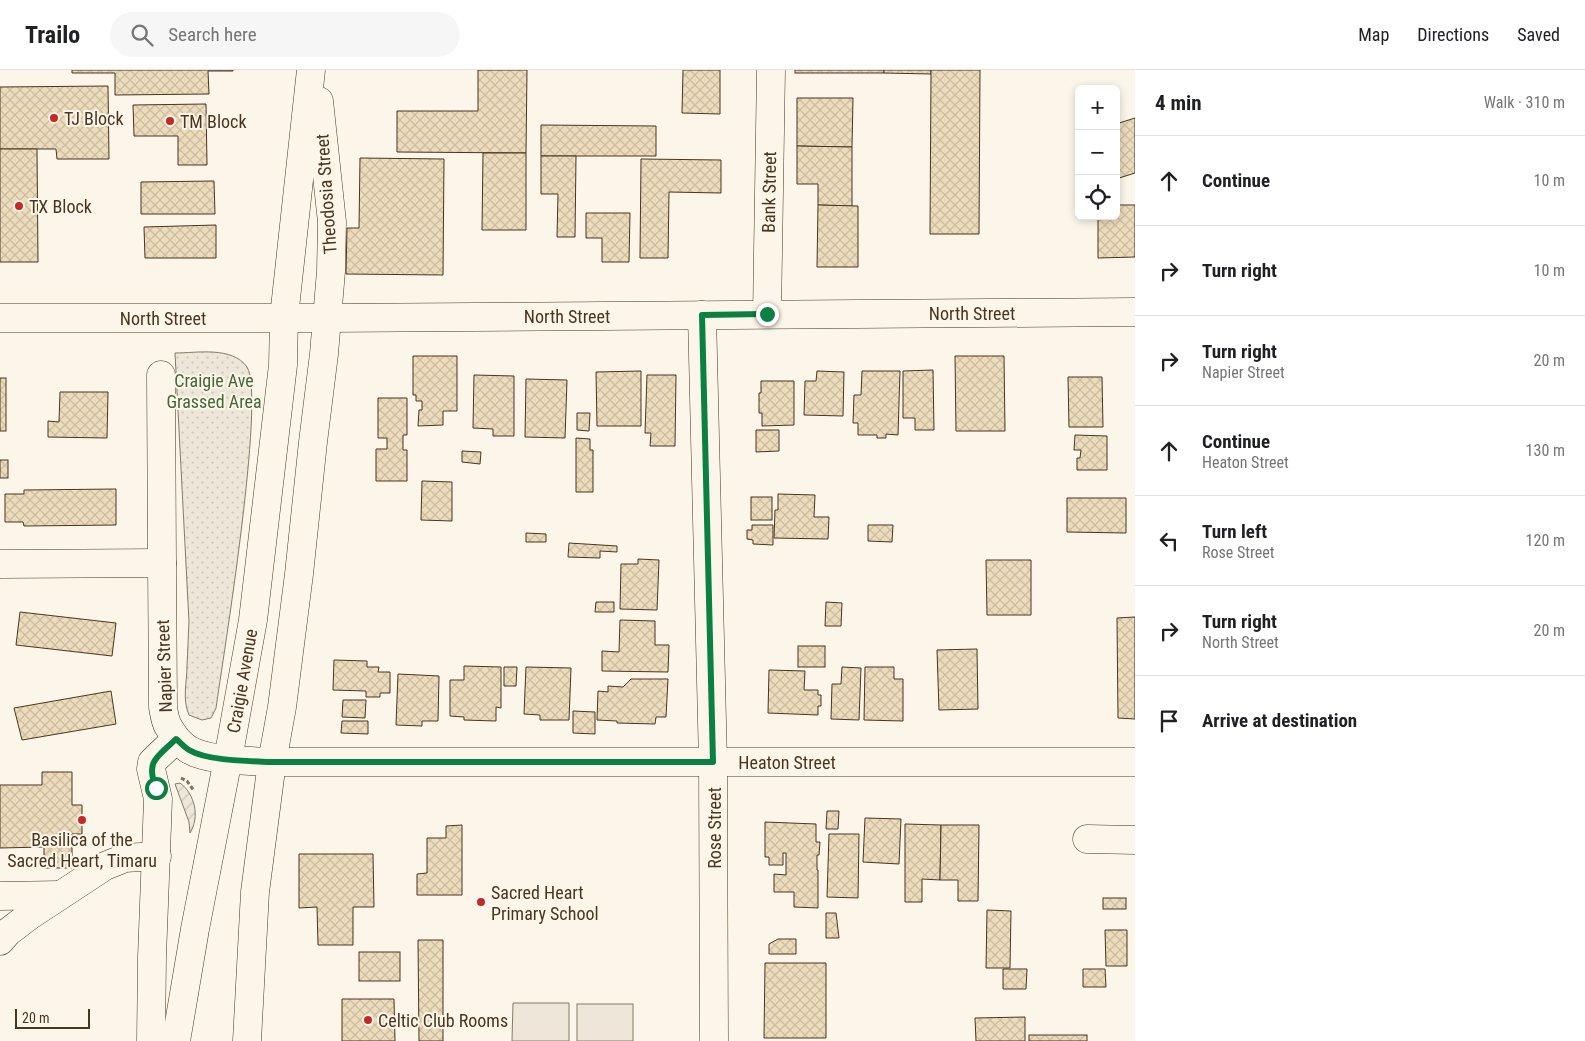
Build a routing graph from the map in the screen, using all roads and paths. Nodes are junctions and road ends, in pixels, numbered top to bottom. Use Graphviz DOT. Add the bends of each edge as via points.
graph roads {
  1 [pos="311,70"];
  2 [pos="316,70"];
  3 [pos="771,70"];
  4 [pos="1135,312"];
  5 [pos="767,314"];
  6 [pos="702,315"];
  7 [pos="284,317"];
  8 [pos="0,318"];
  9 [pos="326,318"];
  10 [pos="161,374"];
  11 [pos="162,562"];
  12 [pos="0,564"];
  13 [pos="176,739"];
  14 [pos="228,759"];
  15 [pos="272,762"];
  16 [pos="713,762"];
  17 [pos="1135,762"];
  18 [pos="1087,839"];
  19 [pos="1135,840"];
  20 [pos="157,856"];
  21 [pos="61,895"];
  22 [pos="0,896"];
  23 [pos="0,941"];
  24 [pos="151,1041"];
  25 [pos="176,1041"];
  26 [pos="247,1041"];
  27 [pos="714,1041"];
  1 -- 7 [label="main road, Theodosia Street"];
  2 -- 9 [label="main road, Theodosia Street" via="332,222"];
  3 -- 5 [label="main road, Bank Street"];
  4 -- 5 [label="main road, North Street"];
  5 -- 6 [label="main road, North Street"];
  6 -- 9 [label="main road, North Street"];
  6 -- 16 [label="main road, Rose Street"];
  7 -- 8 [label="main road, North Street"];
  7 -- 9 [label="main road, North Street"];
  7 -- 14 [label="main road, Craigie Avenue" via="283,364 254,610"];
  9 -- 15 [label="main road" via="298,584"];
  10 -- 11 [label="main road, Napier Street"];
  11 -- 12 [label="main road"];
  11 -- 13 [label="main road, Napier Street" via="163,708 167,725"];
  13 -- 14 [label="main road" via="189,750"];
  13 -- 20 [label="main road" via="152,762 158,798"];
  14 -- 15 [label="main road, Heaton Street"];
  14 -- 25 [label="main road, Craigie Avenue"];
  15 -- 16 [label="main road, Heaton Street"];
  15 -- 26 [label="main road" via="254,892"];
  16 -- 17 [label="main road, Heaton Street"];
  16 -- 27 [label="main road, Rose Street"];
  18 -- 19 [label="main road"];
  20 -- 21 [label="main road" via="125,858 112,863"];
  20 -- 24 [label="main road"];
  21 -- 22 [label="main road"];
  21 -- 23 [label="main road"];
}
